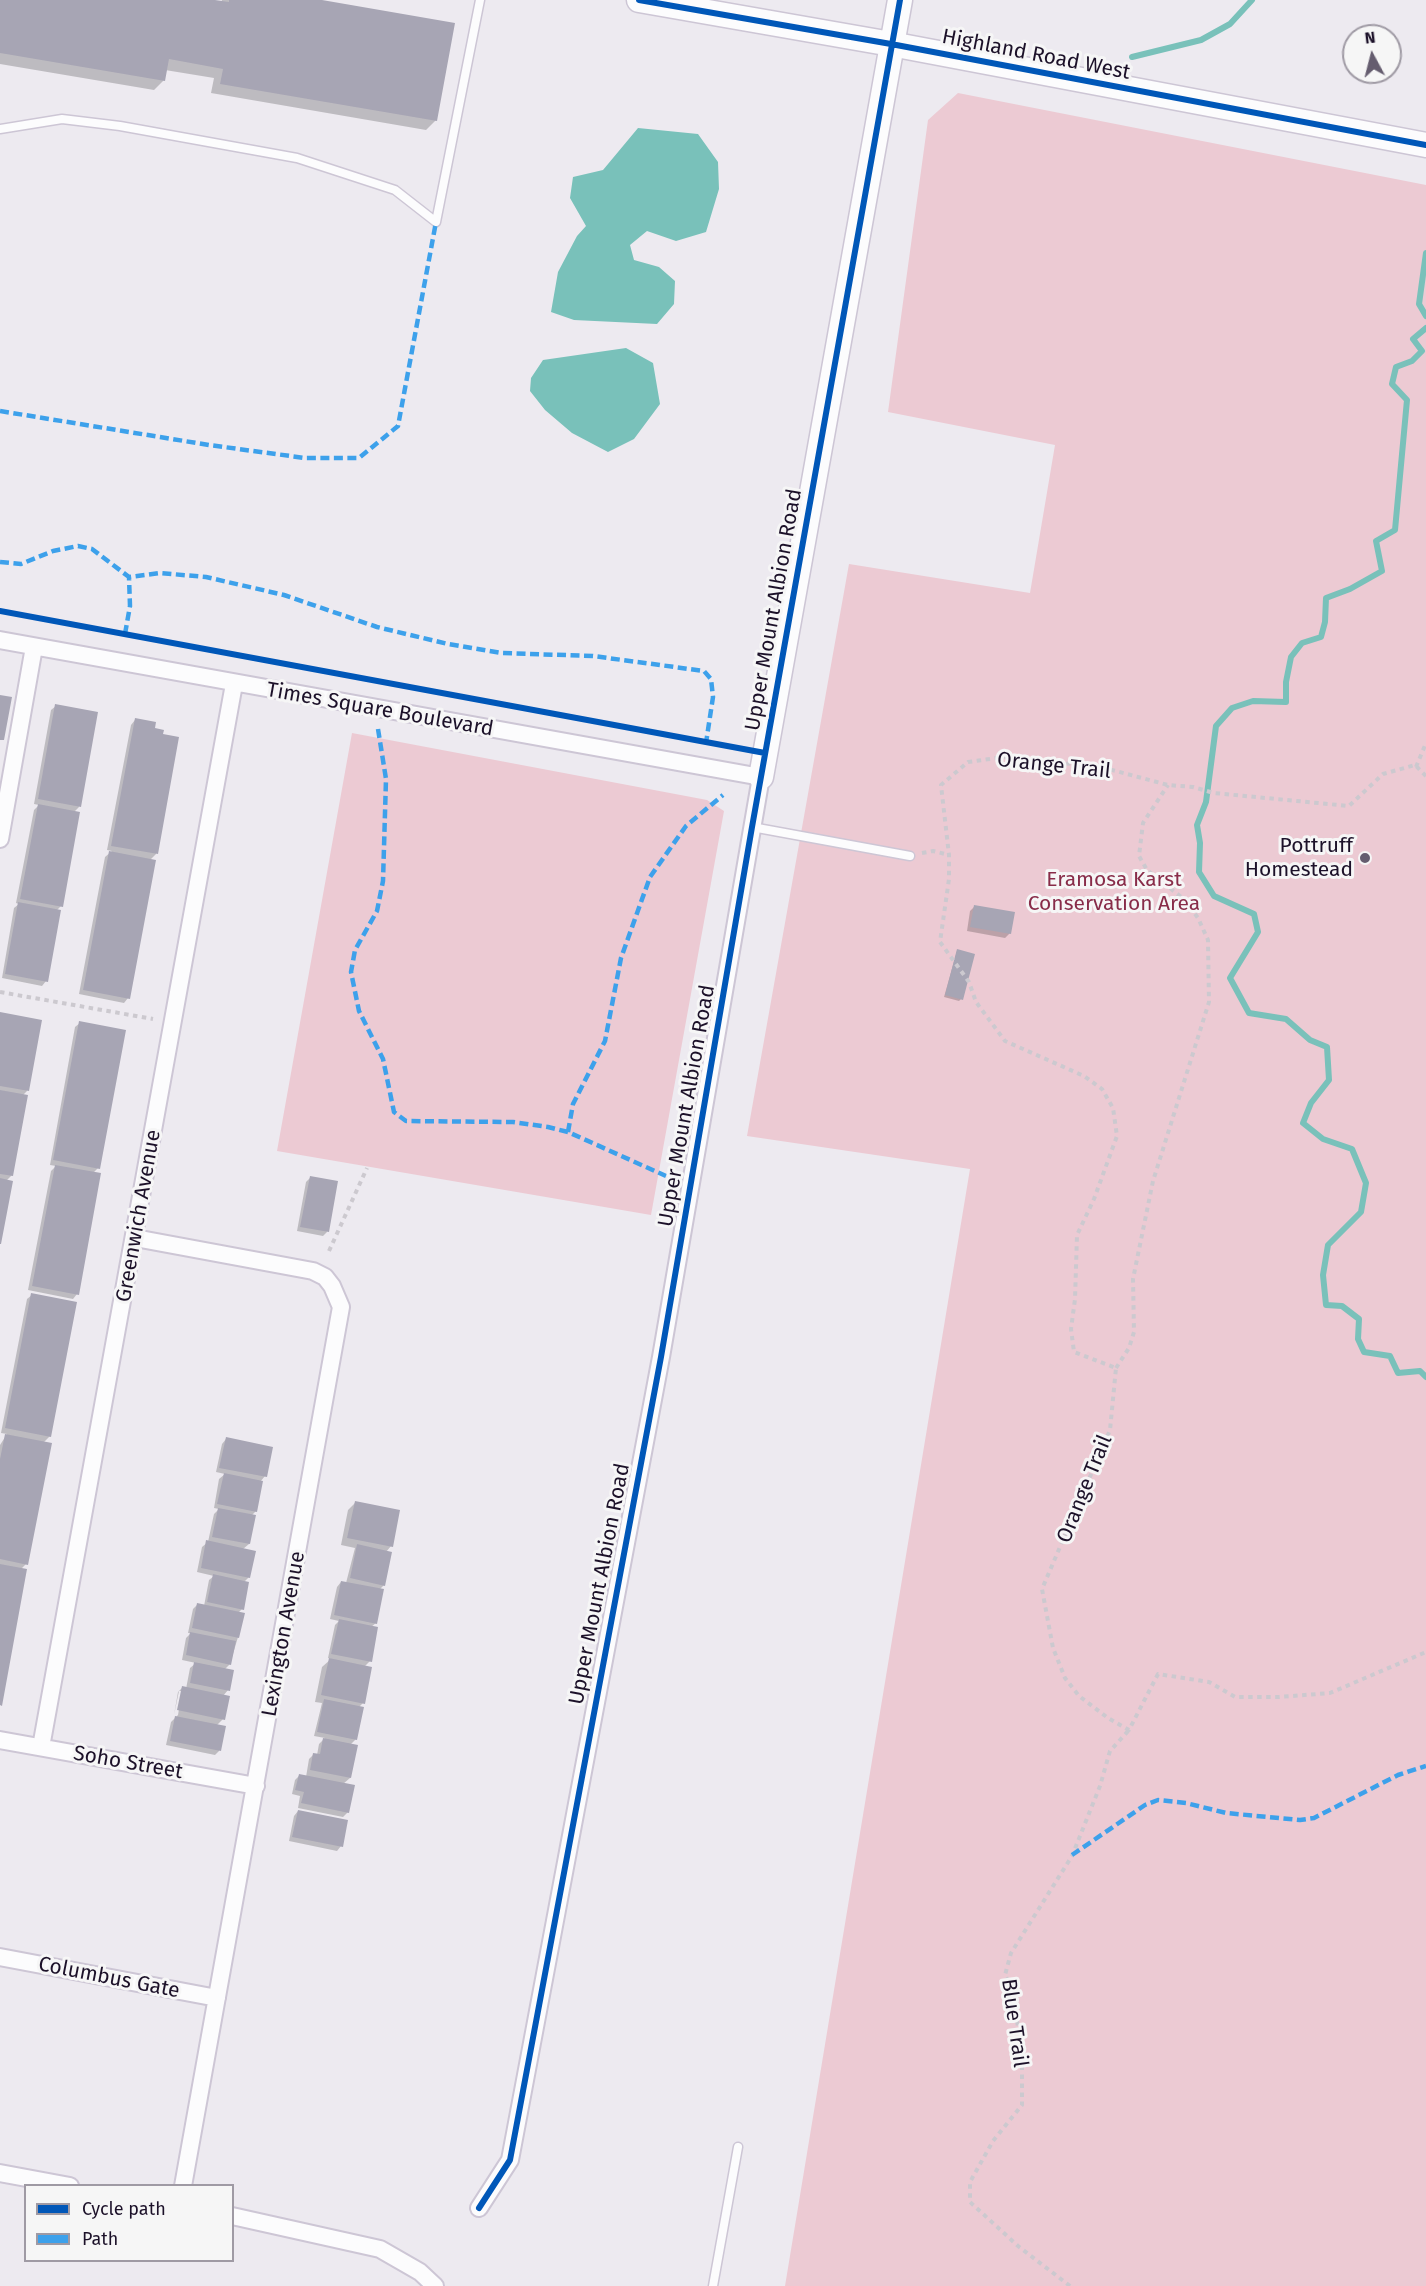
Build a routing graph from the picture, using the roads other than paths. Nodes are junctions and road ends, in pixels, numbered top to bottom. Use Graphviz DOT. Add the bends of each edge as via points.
graph roads {
  1 [pos="480,0"];
  2 [pos="639,0"];
  3 [pos="900,0"];
  4 [pos="891,44"];
  5 [pos="0,129"];
  6 [pos="1426,145"];
  7 [pos="0,640"];
  8 [pos="34,647"];
  9 [pos="234,684"];
  10 [pos="6,772"];
  11 [pos="761,777"];
  12 [pos="752,826"];
  13 [pos="0,839"];
  14 [pos="910,856"];
  15 [pos="135,1238"];
  16 [pos="0,1740"];
  17 [pos="41,1747"];
  18 [pos="256,1786"];
  19 [pos="0,1957"];
  20 [pos="217,1998"];
  21 [pos="738,2147"];
  22 [pos="0,2173"];
  23 [pos="59,2184"];
  24 [pos="183,2184"];
  25 [pos="479,2208"];
  26 [pos="234,2216"];
  27 [pos="435,2286"];
  28 [pos="713,2286"];
  1 -- 5 [label="lane" via="435,222 395,190 297,158 62,119"];
  2 -- 4 [label="street, Highland Road West"];
  3 -- 4 [label="street, Upper Mount Albion Road"];
  4 -- 6 [label="street, Highland Road West"];
  4 -- 11 [label="street, Upper Mount Albion Road"];
  7 -- 8 [label="street, Times Square Boulevard"];
  8 -- 9 [label="street, Times Square Boulevard"];
  8 -- 10 [label="street"];
  9 -- 11 [label="street, Times Square Boulevard"];
  9 -- 15 [label="street, Greenwich Avenue"];
  10 -- 13 [label="street"];
  11 -- 12 [label="street, Upper Mount Albion Road"];
  12 -- 14 [label="lane"];
  12 -- 25 [label="street, Upper Mount Albion Road" via="661,1357 510,2160"];
  15 -- 17 [label="street, Greenwich Avenue"];
  15 -- 18 [label="street, Lexington Avenue" via="313,1271 325,1277 339,1296 339,1327"];
  16 -- 17 [label="street, Soho Street"];
  17 -- 18 [label="street, Soho Street"];
  18 -- 20 [label="street, Lexington Avenue"];
  19 -- 20 [label="street, Columbus Gate"];
  20 -- 24 [label="street, Lexington Avenue"];
  21 -- 28 [label="lane"];
  22 -- 23 [label="street"];
  26 -- 27 [label="street" via="380,2249 420,2272"];
}
